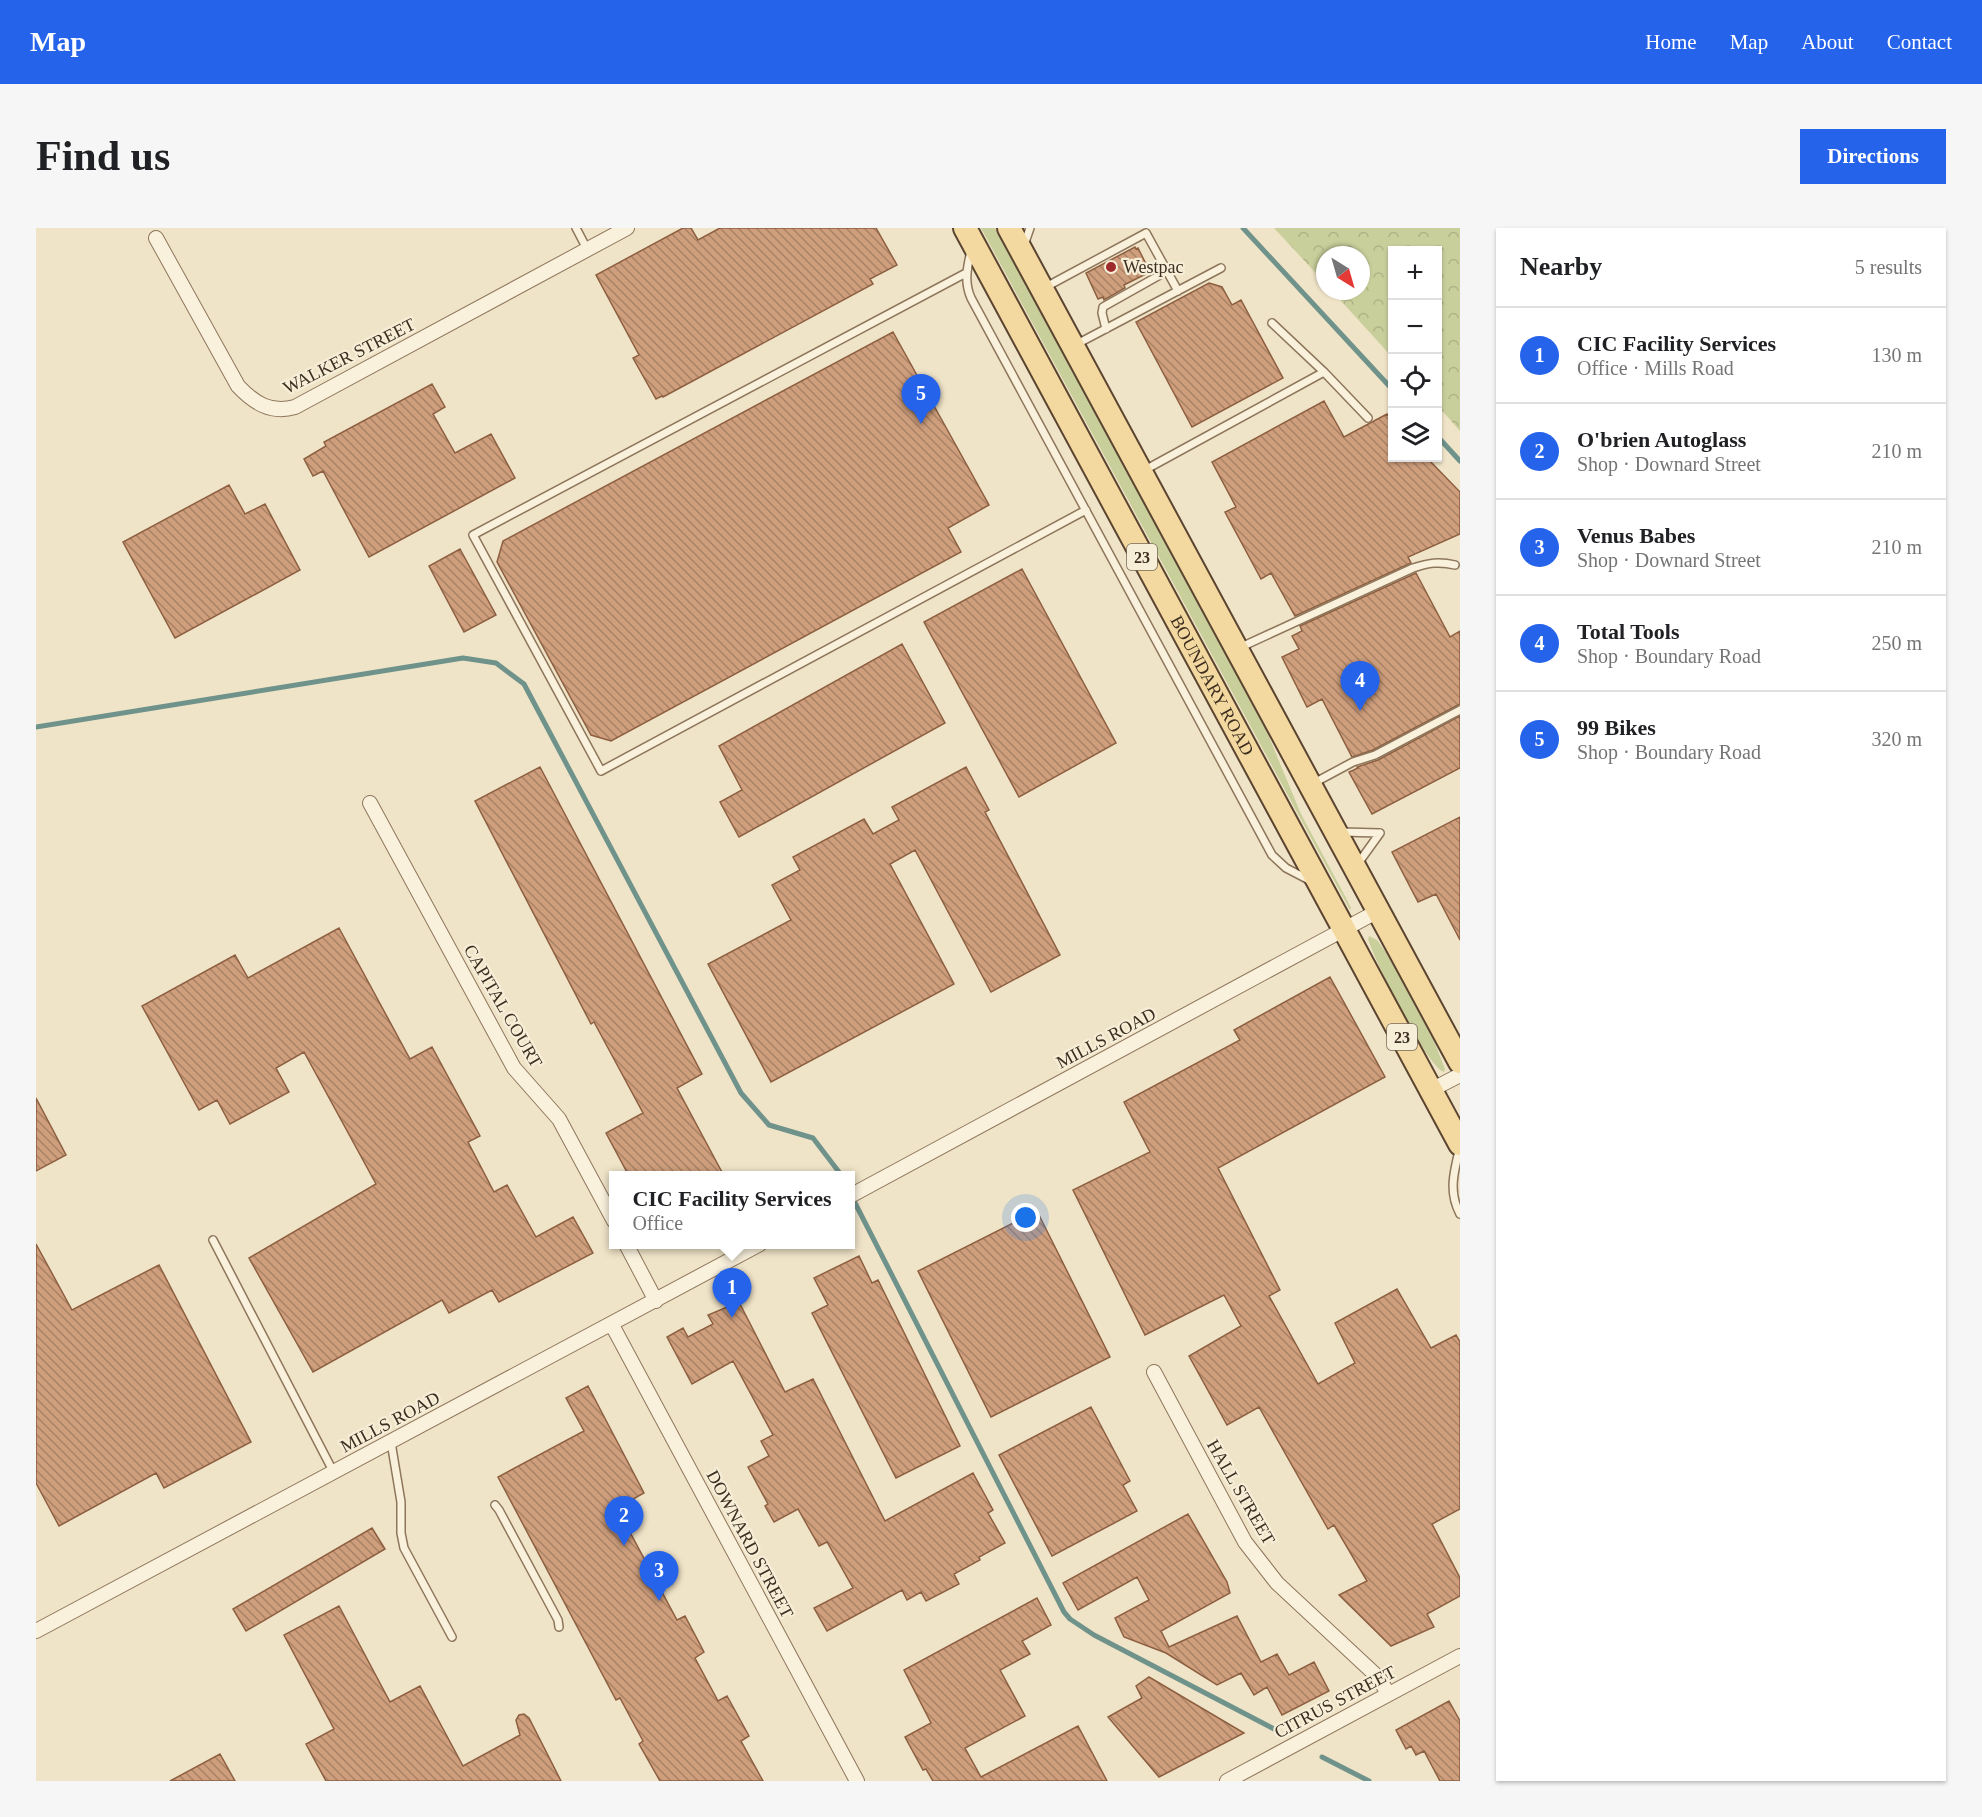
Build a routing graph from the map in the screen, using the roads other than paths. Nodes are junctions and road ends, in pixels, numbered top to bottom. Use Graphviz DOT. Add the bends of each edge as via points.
graph roads {
  1 [pos="576,228"];
  2 [pos="627,228"];
  3 [pos="1009,228"];
  4 [pos="1030,228"];
  5 [pos="969,235"];
  6 [pos="156,238"];
  7 [pos="587,249"];
  8 [pos="1022,252"];
  9 [pos="1221,268"];
  10 [pos="1167,271"];
  11 [pos="966,273"];
  12 [pos="1042,289"];
  13 [pos="1178,291"];
  14 [pos="1272,323"];
  15 [pos="1106,329"];
  16 [pos="1073,346"];
  17 [pos="1324,372"];
  18 [pos="1368,418"];
  19 [pos="1141,472"];
  20 [pos="1086,510"];
  21 [pos="1455,565"];
  22 [pos="1237,649"];
  23 [pos="1460,710"];
  24 [pos="1310,785"];
  25 [pos="370,803"];
  26 [pos="1335,832"];
  27 [pos="1355,868"];
  28 [pos="1320,886"];
  29 [pos="1378,911"];
  30 [pos="1343,930"];
  31 [pos="1460,1062"];
  32 [pos="1460,1075"];
  33 [pos="1431,1090"];
  34 [pos="1460,1146"];
  35 [pos="855,1193"];
  36 [pos="609,1212"];
  37 [pos="1460,1214"];
  38 [pos="213,1240"];
  39 [pos="628,1249"];
  40 [pos="752,1249"];
  41 [pos="656,1300"];
  42 [pos="612,1325"];
  43 [pos="1154,1372"];
  44 [pos="391,1442"];
  45 [pos="334,1473"];
  46 [pos="495,1505"];
  47 [pos="559,1628"];
  48 [pos="36,1631"];
  49 [pos="452,1637"];
  50 [pos="1460,1656"];
  51 [pos="1388,1694"];
  52 [pos="857,1781"];
  53 [pos="1227,1781"];
  1 -- 7 [label="lane"];
  2 -- 7 [label="street, WALKER STREET"];
  3 -- 8 [label="main road, 23"];
  4 -- 8 [label="lane"];
  5 -- 11 [label="lane"];
  5 -- 28 [label="main road, BOUNDARY ROAD / 23"];
  6 -- 7 [label="street, WALKER STREET" via="234,381 254,401 275,410 295,407"];
  8 -- 12 [label="main road, 23"];
  9 -- 13 [label="lane"];
  10 -- 12 [label="lane" via="1146,233"];
  10 -- 13 [label="lane"];
  10 -- 15 [label="lane" via="1103,307"];
  11 -- 20 [label="lane" via="971,298"];
  11 -- 20 [label="lane" via="473,535 601,771"];
  12 -- 16 [label="main road, 23"];
  13 -- 15 [label="lane"];
  14 -- 17 [label="lane"];
  15 -- 16 [label="lane"];
  16 -- 19 [label="main road, 23"];
  17 -- 18 [label="lane"];
  17 -- 19 [label="lane"];
  19 -- 22 [label="main road, 23"];
  20 -- 28 [label="lane" via="1272,855 1286,868"];
  21 -- 22 [label="lane" via="1428,562"];
  22 -- 24 [label="main road, 23"];
  23 -- 24 [label="lane"];
  24 -- 26 [label="main road, 23"];
  25 -- 36 [label="street, CAPITAL COURT" via="514,1068 559,1119"];
  26 -- 27 [label="main road, 23"];
  26 -- 27 [label="lane" via="1380,833"];
  27 -- 29 [label="main road, 23"];
  28 -- 30 [label="main road, BOUNDARY ROAD / 23"];
  29 -- 30 [label="street, MILLS ROAD"];
  29 -- 31 [label="main road, 23"];
  30 -- 33 [label="main road, BOUNDARY ROAD / 23"];
  30 -- 35 [label="street, MILLS ROAD"];
  32 -- 33 [label="street"];
  33 -- 34 [label="main road, BOUNDARY ROAD / 23"];
  34 -- 37 [label="lane" via="1452,1191"];
  38 -- 45 [label="lane"];
  39 -- 41 [label="street"];
  40 -- 41 [label="street, MILLS ROAD"];
  41 -- 42 [label="street, MILLS ROAD"];
  42 -- 44 [label="street, MILLS ROAD"];
  42 -- 52 [label="street, DOWNARD STREET"];
  43 -- 51 [label="street, HALL STREET" via="1245,1542 1277,1583 1379,1678"];
  44 -- 45 [label="street, MILLS ROAD"];
  44 -- 49 [label="lane" via="404,1548"];
  45 -- 48 [label="street, MILLS ROAD"];
  46 -- 47 [label="lane"];
  50 -- 51 [label="street, CITRUS STREET"];
  51 -- 53 [label="street, CITRUS STREET"];
}
